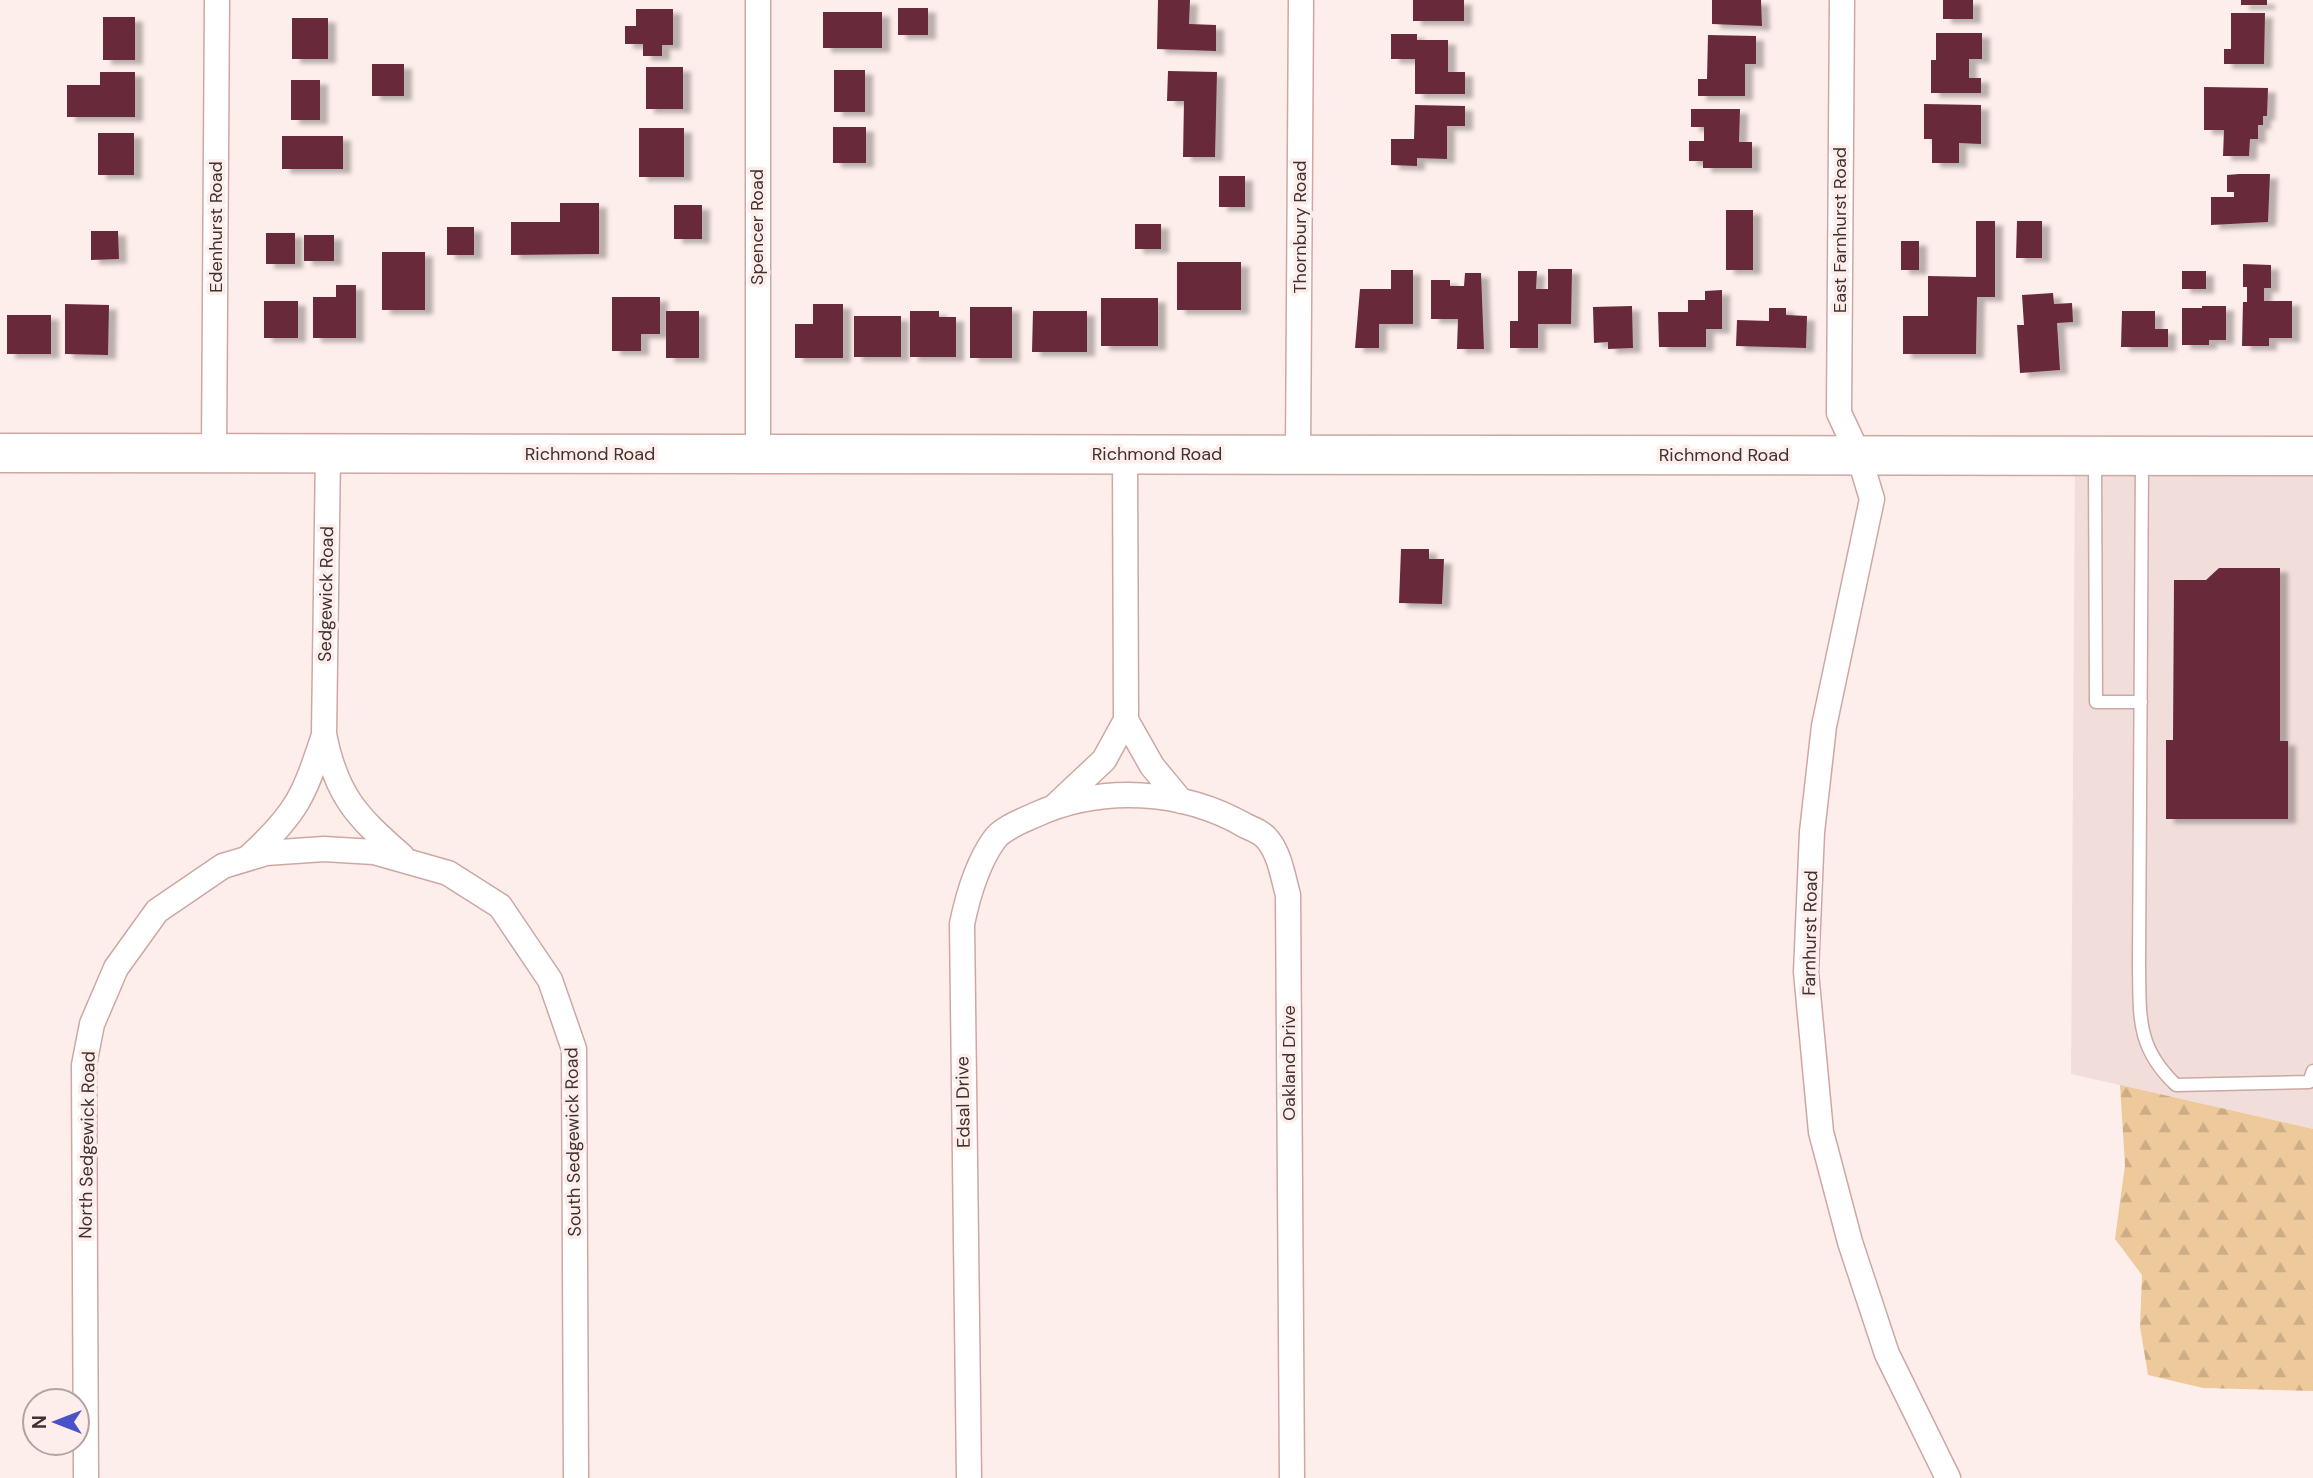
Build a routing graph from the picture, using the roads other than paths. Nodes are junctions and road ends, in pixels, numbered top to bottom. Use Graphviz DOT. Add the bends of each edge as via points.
graph roads {
  1 [pos="217,0"];
  2 [pos="758,0"];
  3 [pos="1301,0"];
  4 [pos="1842,0"];
  5 [pos="0,453"];
  6 [pos="214,453"];
  7 [pos="328,453"];
  8 [pos="758,454"];
  9 [pos="1125,454"];
  10 [pos="1298,455"];
  11 [pos="1858,456"];
  12 [pos="2095,456"];
  13 [pos="2142,456"];
  14 [pos="2313,456"];
  15 [pos="2141,702"];
  16 [pos="1126,720"];
  17 [pos="324,734"];
  18 [pos="1091,798"];
  19 [pos="1181,800"];
  20 [pos="1056,805"];
  21 [pos="235,862"];
  22 [pos="408,862"];
  23 [pos="2313,1071"];
  24 [pos="86,1478"];
  25 [pos="576,1478"];
  26 [pos="970,1478"];
  27 [pos="1292,1478"];
  28 [pos="1948,1478"];
  1 -- 6 [label="street, Edenhurst Road"];
  2 -- 8 [label="street, Spencer Road"];
  3 -- 10 [label="street, Thornbury Road"];
  4 -- 11 [label="street, East Farnhurst Road" via="1839,412"];
  5 -- 6 [label="main road, Richmond Road"];
  6 -- 7 [label="main road, Richmond Road"];
  7 -- 8 [label="main road, Richmond Road"];
  7 -- 17 [label="street, Sedgewick Road"];
  8 -- 9 [label="main road, Richmond Road"];
  9 -- 10 [label="main road, Richmond Road"];
  9 -- 16 [label="street"];
  10 -- 11 [label="main road, Richmond Road"];
  11 -- 12 [label="main road, Richmond Road"];
  11 -- 28 [label="street, Farnhurst Road" via="1872,499 1824,726 1812,832 1805,972 1821,1132 1850,1242 1887,1354"];
  12 -- 13 [label="main road, Richmond Road"];
  12 -- 15 [label="lane" via="2096,702"];
  13 -- 14 [label="main road, Richmond Road"];
  13 -- 15 [label="lane"];
  15 -- 23 [label="lane" via="2140,1017 2148,1053 2176,1085 2309,1082"];
  16 -- 19 [label="street" via="1152,766"];
  16 -- 20 [label="street" via="1104,760"];
  17 -- 21 [label="street" via="304,793 284,825"];
  17 -- 22 [label="street" via="330,764 362,822"];
  18 -- 19 [label="street, Oakland Drive" via="1135,795"];
  18 -- 20 [label="street, Edsal Drive"];
  19 -- 27 [label="street, Oakland Drive" via="1230,817 1267,838 1288,895"];
  20 -- 26 [label="street, Edsal Drive" via="995,838 970,888 962,924"];
  21 -- 22 [label="street, South Sedgewick Road" via="266,853 324,849 374,852"];
  21 -- 24 [label="street, North Sedgewick Road" via="157,911 116,968 92,1024 84,1065"];
  22 -- 25 [label="street, South Sedgewick Road" via="448,873 500,906 550,981 574,1049"];
}
